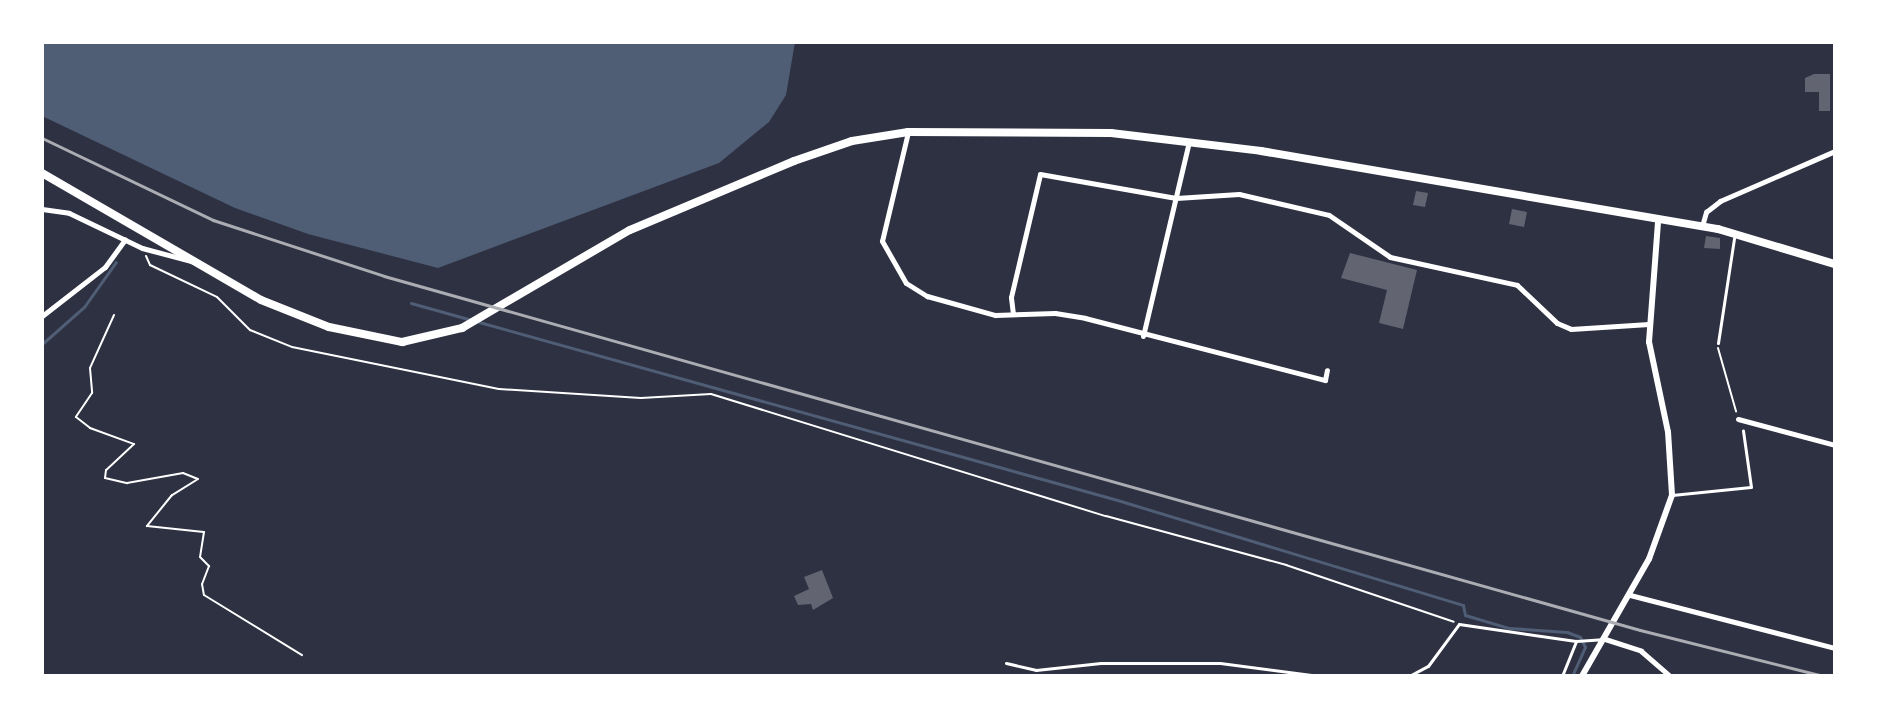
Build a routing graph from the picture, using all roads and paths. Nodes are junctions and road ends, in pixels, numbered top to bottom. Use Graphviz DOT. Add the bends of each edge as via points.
graph roads {
  1 [pos="908,132"];
  2 [pos="1189,141"];
  3 [pos="1835,151"];
  4 [pos="42,173"];
  5 [pos="1176,198"];
  6 [pos="42,209"];
  7 [pos="1658,222"];
  8 [pos="1702,226"];
  9 [pos="1736,234"];
  10 [pos="125,239"];
  11 [pos="142,248"];
  12 [pos="192,261"];
  13 [pos="1835,264"];
  14 [pos="1013,314"];
  15 [pos="114,315"];
  16 [pos="42,316"];
  17 [pos="1649,324"];
  18 [pos="1143,336"];
  19 [pos="1718,343"];
  20 [pos="1327,370"];
  21 [pos="1734,405"];
  22 [pos="1738,419"];
  23 [pos="1743,431"];
  24 [pos="1835,445"];
  25 [pos="1672,495"];
  26 [pos="1630,595"];
  27 [pos="1459,624"];
  28 [pos="1607,636"];
  29 [pos="1576,641"];
  30 [pos="1835,648"];
  31 [pos="302,655"];
  32 [pos="1006,663"];
  33 [pos="1319,676"];
  34 [pos="1409,676"];
  35 [pos="1562,676"];
  36 [pos="1582,676"];
  37 [pos="1670,676"];
  1 -- 2 [label="main road" via="1111,133"];
  1 -- 12 [label="main road" via="852,141 794,161 630,230 472,322 432,339 388,341 293,315"];
  1 -- 14 [label="street" via="881,229 892,263 906,283 927,296"];
  2 -- 5 [label="street"];
  2 -- 7 [label="main road" via="1517,193"];
  3 -- 8 [label="street" via="1720,201 1706,212"];
  4 -- 12 [label="main road"];
  5 -- 14 [label="street" via="1040,174 1011,297"];
  5 -- 17 [label="street" via="1239,194 1329,215 1390,257 1517,285 1557,323 1571,329"];
  5 -- 18 [label="street"];
  6 -- 10 [label="street" via="69,213"];
  7 -- 8 [label="main road"];
  7 -- 17 [label="street"];
  8 -- 9 [label="main road"];
  9 -- 13 [label="main road"];
  9 -- 19 [label="lane"];
  10 -- 11 [label="street"];
  10 -- 16 [label="street" via="105,267"];
  11 -- 12 [label="street"];
  11 -- 27 [label="path" via="150,265 211,292 250,330 292,347 499,389 671,398 711,394 1106,516 1286,565"];
  14 -- 18 [label="street" via="1055,313"];
  15 -- 31 [label="path" via="90,368 92,393 76,417 90,428 134,444 106,470 105,478 127,483 183,473 198,479 172,495 147,526 204,532 200,557 209,566 204,595"];
  17 -- 25 [label="street" via="1668,432"];
  18 -- 20 [label="street" via="1325,380"];
  19 -- 21 [label="path"];
  22 -- 24 [label="street"];
  23 -- 25 [label="lane" via="1751,487"];
  25 -- 26 [label="street"];
  26 -- 28 [label="street"];
  26 -- 30 [label="street"];
  27 -- 29 [label="lane"];
  27 -- 34 [label="lane" via="1428,666"];
  28 -- 29 [label="lane"];
  28 -- 36 [label="street"];
  28 -- 37 [label="street" via="1641,651"];
  29 -- 35 [label="lane"];
  32 -- 33 [label="lane" via="1036,670 1101,663 1220,663"];
}
